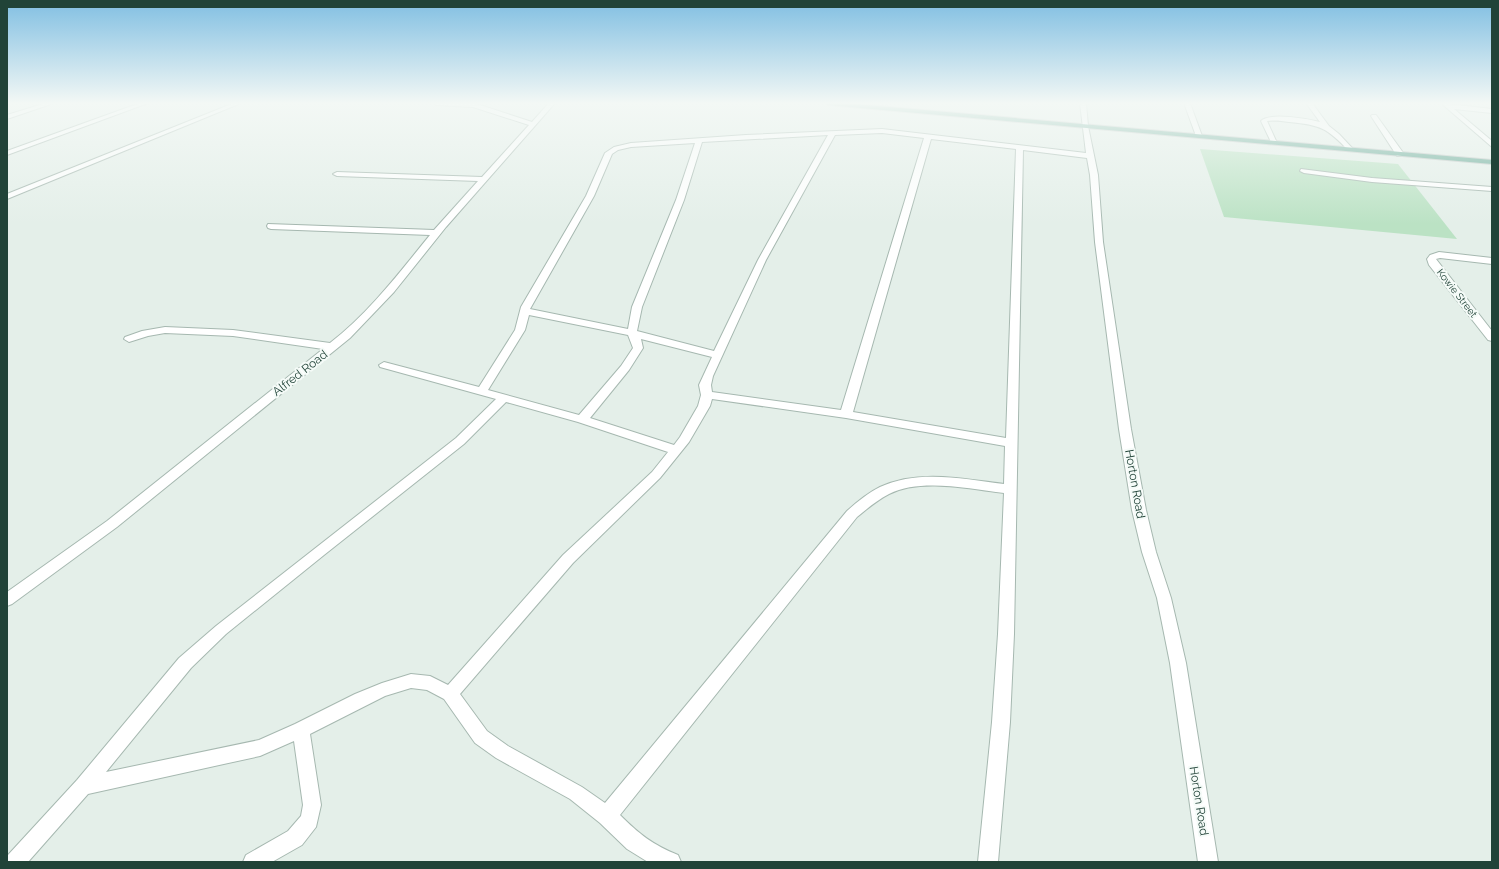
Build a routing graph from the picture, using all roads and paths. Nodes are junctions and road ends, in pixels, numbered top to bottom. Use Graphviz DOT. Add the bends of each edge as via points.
graph roads {
  1 [pos="33,144"];
  2 [pos="137,144"];
  3 [pos="515,144"];
  4 [pos="656,144"];
  5 [pos="698,144"];
  6 [pos="827,144"];
  7 [pos="926,144"];
  8 [pos="983,144"];
  9 [pos="1088,144"];
  10 [pos="1280,144"];
  11 [pos="1345,144"];
  12 [pos="1393,144"];
  13 [pos="1020,148"];
  14 [pos="1351,150"];
  15 [pos="7,153"];
  16 [pos="1400,154"];
  17 [pos="1090,156"];
  18 [pos="1492,162"];
  19 [pos="1304,171"];
  20 [pos="337,174"];
  21 [pos="483,179"];
  22 [pos="1492,189"];
  23 [pos="7,197"];
  24 [pos="271,226"];
  25 [pos="436,233"];
  26 [pos="1492,261"];
  27 [pos="525,311"];
  28 [pos="632,333"];
  29 [pos="1492,338"];
  30 [pos="129,339"];
  31 [pos="333,347"];
  32 [pos="718,355"];
  33 [pos="384,365"];
  34 [pos="482,391"];
  35 [pos="707,394"];
  36 [pos="505,397"];
  37 [pos="846,414"];
  38 [pos="582,419"];
  39 [pos="1011,443"];
  40 [pos="676,450"];
  41 [pos="1009,489"];
  42 [pos="7,600"];
  43 [pos="450,694"];
  44 [pos="301,730"];
  45 [pos="83,786"];
  46 [pos="607,816"];
  47 [pos="15,862"];
  48 [pos="253,862"];
  49 [pos="670,862"];
  50 [pos="988,862"];
  51 [pos="1208,862"];
  1 -- 15 [label="street"];
  2 -- 23 [label="street"];
  3 -- 21 [label="street, Alfred Road"];
  4 -- 27 [label="street" via="616,148 609,153 590,196"];
  5 -- 28 [label="street" via="680,200 637,308"];
  6 -- 32 [label="street" via="762,260"];
  7 -- 37 [label="street"];
  8 -- 13 [label="street"];
  9 -- 17 [label="street, Horton Road"];
  10 -- 14 [label="main road"];
  11 -- 14 [label="street"];
  12 -- 16 [label="street"];
  13 -- 17 [label="street"];
  13 -- 39 [label="street"];
  14 -- 16 [label="main road"];
  16 -- 18 [label="main road"];
  17 -- 51 [label="street, Horton Road" via="1094,175 1099,242 1125,429 1139,510 1164,598 1178,663"];
  19 -- 22 [label="street" via="1372,180"];
  20 -- 21 [label="street"];
  21 -- 25 [label="street, Alfred Road"];
  24 -- 25 [label="street"];
  25 -- 31 [label="street, Alfred Road" via="391,290"];
  26 -- 29 [label="street, Kowie Street" via="1439,255 1431,259"];
  27 -- 28 [label="street"];
  27 -- 34 [label="street" via="520,330"];
  28 -- 32 [label="street"];
  28 -- 38 [label="street" via="638,348 617,378"];
  30 -- 31 [label="street" via="165,330 233,333"];
  31 -- 42 [label="street, Alfred Road" via="112,524"];
  32 -- 35 [label="street" via="705,384"];
  33 -- 34 [label="street"];
  34 -- 36 [label="street"];
  35 -- 37 [label="street"];
  35 -- 40 [label="street" via="700,414"];
  36 -- 38 [label="street"];
  36 -- 45 [label="street" via="460,441 199,649"];
  37 -- 39 [label="street"];
  38 -- 40 [label="street"];
  39 -- 41 [label="street"];
  40 -- 43 [label="street" via="656,475 568,559"];
  41 -- 46 [label="street" via="954,482 906,484 889,488 852,514"];
  41 -- 50 [label="street" via="1006,634"];
  43 -- 44 [label="street" via="430,683 411,681 361,699"];
  43 -- 46 [label="street" via="481,737 502,752 576,793"];
  44 -- 45 [label="street" via="260,748"];
  44 -- 48 [label="street" via="312,805 309,820 295,838"];
  45 -- 47 [label="street"];
  46 -- 49 [label="street" via="634,842"];
}
